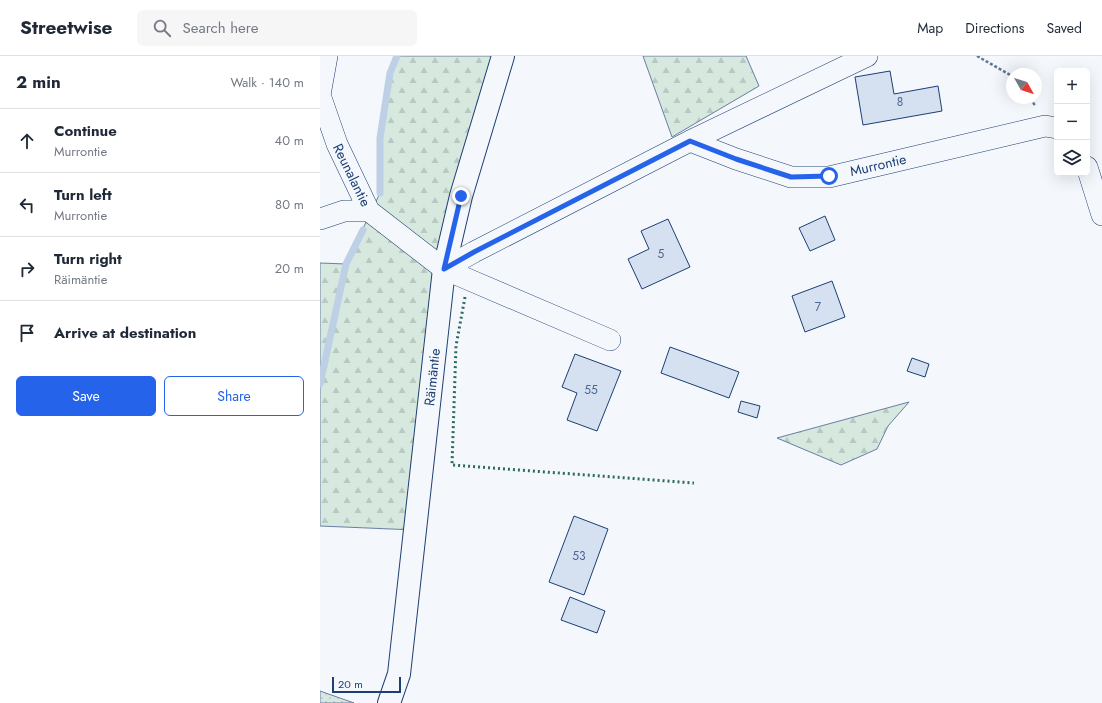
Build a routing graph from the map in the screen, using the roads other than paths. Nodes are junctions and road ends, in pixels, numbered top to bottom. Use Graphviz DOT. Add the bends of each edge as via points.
graph roads {
  1 [pos="327,56"];
  2 [pos="503,56"];
  3 [pos="867,56"];
  4 [pos="320,95"];
  5 [pos="1054,128"];
  6 [pos="690,141"];
  7 [pos="1090,176"];
  8 [pos="369,211"];
  9 [pos="1102,216"];
  10 [pos="320,219"];
  11 [pos="444,269"];
  12 [pos="610,340"];
  13 [pos="389,703"];
  1 -- 4 [label="street"];
  2 -- 11 [label="street, Räimäntie" via="461,196"];
  3 -- 6 [label="street"];
  4 -- 8 [label="street, Reunalantie" via="337,144"];
  5 -- 6 [label="street, Murrontie" via="1045,126 829,176 791,177"];
  6 -- 11 [label="street"];
  7 -- 9 [label="street"];
  8 -- 10 [label="street" via="344,211"];
  8 -- 11 [label="street, Reunalantie"];
  11 -- 12 [label="street, Reunalantie"];
  11 -- 13 [label="street, Räimäntie" via="398,674"];
}
